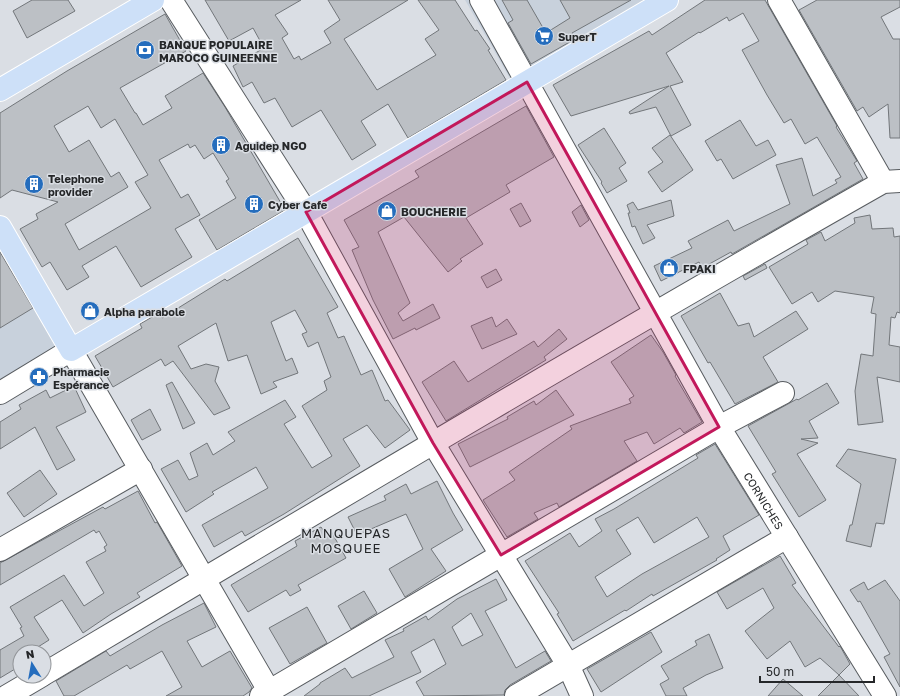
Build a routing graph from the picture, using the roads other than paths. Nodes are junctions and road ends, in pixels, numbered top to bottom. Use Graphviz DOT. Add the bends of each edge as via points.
graph roads {
  1 [pos="153,0"];
  2 [pos="171,0"];
  3 [pos="481,0"];
  4 [pos="667,0"];
  5 [pos="780,0"];
  6 [pos="527,82"];
  7 [pos="0,90"];
  8 [pos="892,181"];
  9 [pos="306,212"];
  10 [pos="0,227"];
  11 [pos="656,312"];
  12 [pos="71,350"];
  13 [pos="0,393"];
  14 [pos="784,394"];
  15 [pos="719,427"];
  16 [pos="433,443"];
  17 [pos="141,469"];
  18 [pos="787,537"];
  19 [pos="0,550"];
  20 [pos="501,555"];
  21 [pos="205,578"];
  22 [pos="568,665"];
  23 [pos="52,669"];
  24 [pos="27,684"];
  25 [pos="877,693"];
  26 [pos="268,694"];
  27 [pos="7,696"];
  28 [pos="516,696"];
  29 [pos="582,696"];
  1 -- 7 [label="main road"];
  2 -- 9 [label="street"];
  3 -- 6 [label="street, CORNICHES"];
  4 -- 6 [label="main road"];
  5 -- 8 [label="street"];
  6 -- 9 [label="main road"];
  6 -- 11 [label="street, CORNICHES"];
  8 -- 11 [label="street"];
  9 -- 12 [label="main road"];
  9 -- 16 [label="street"];
  10 -- 12 [label="main road"];
  11 -- 15 [label="street, CORNICHES"];
  11 -- 16 [label="street"];
  12 -- 13 [label="street"];
  12 -- 17 [label="street"];
  14 -- 15 [label="street"];
  15 -- 18 [label="street, CORNICHES"];
  15 -- 20 [label="street"];
  16 -- 20 [label="street"];
  16 -- 21 [label="street"];
  17 -- 19 [label="street"];
  17 -- 21 [label="street"];
  18 -- 22 [label="street"];
  18 -- 25 [label="street, CORNICHES"];
  20 -- 22 [label="street"];
  20 -- 26 [label="street"];
  21 -- 23 [label="street"];
  21 -- 26 [label="street"];
  22 -- 28 [label="street"];
  22 -- 29 [label="street"];
  24 -- 27 [label="street"];
}
